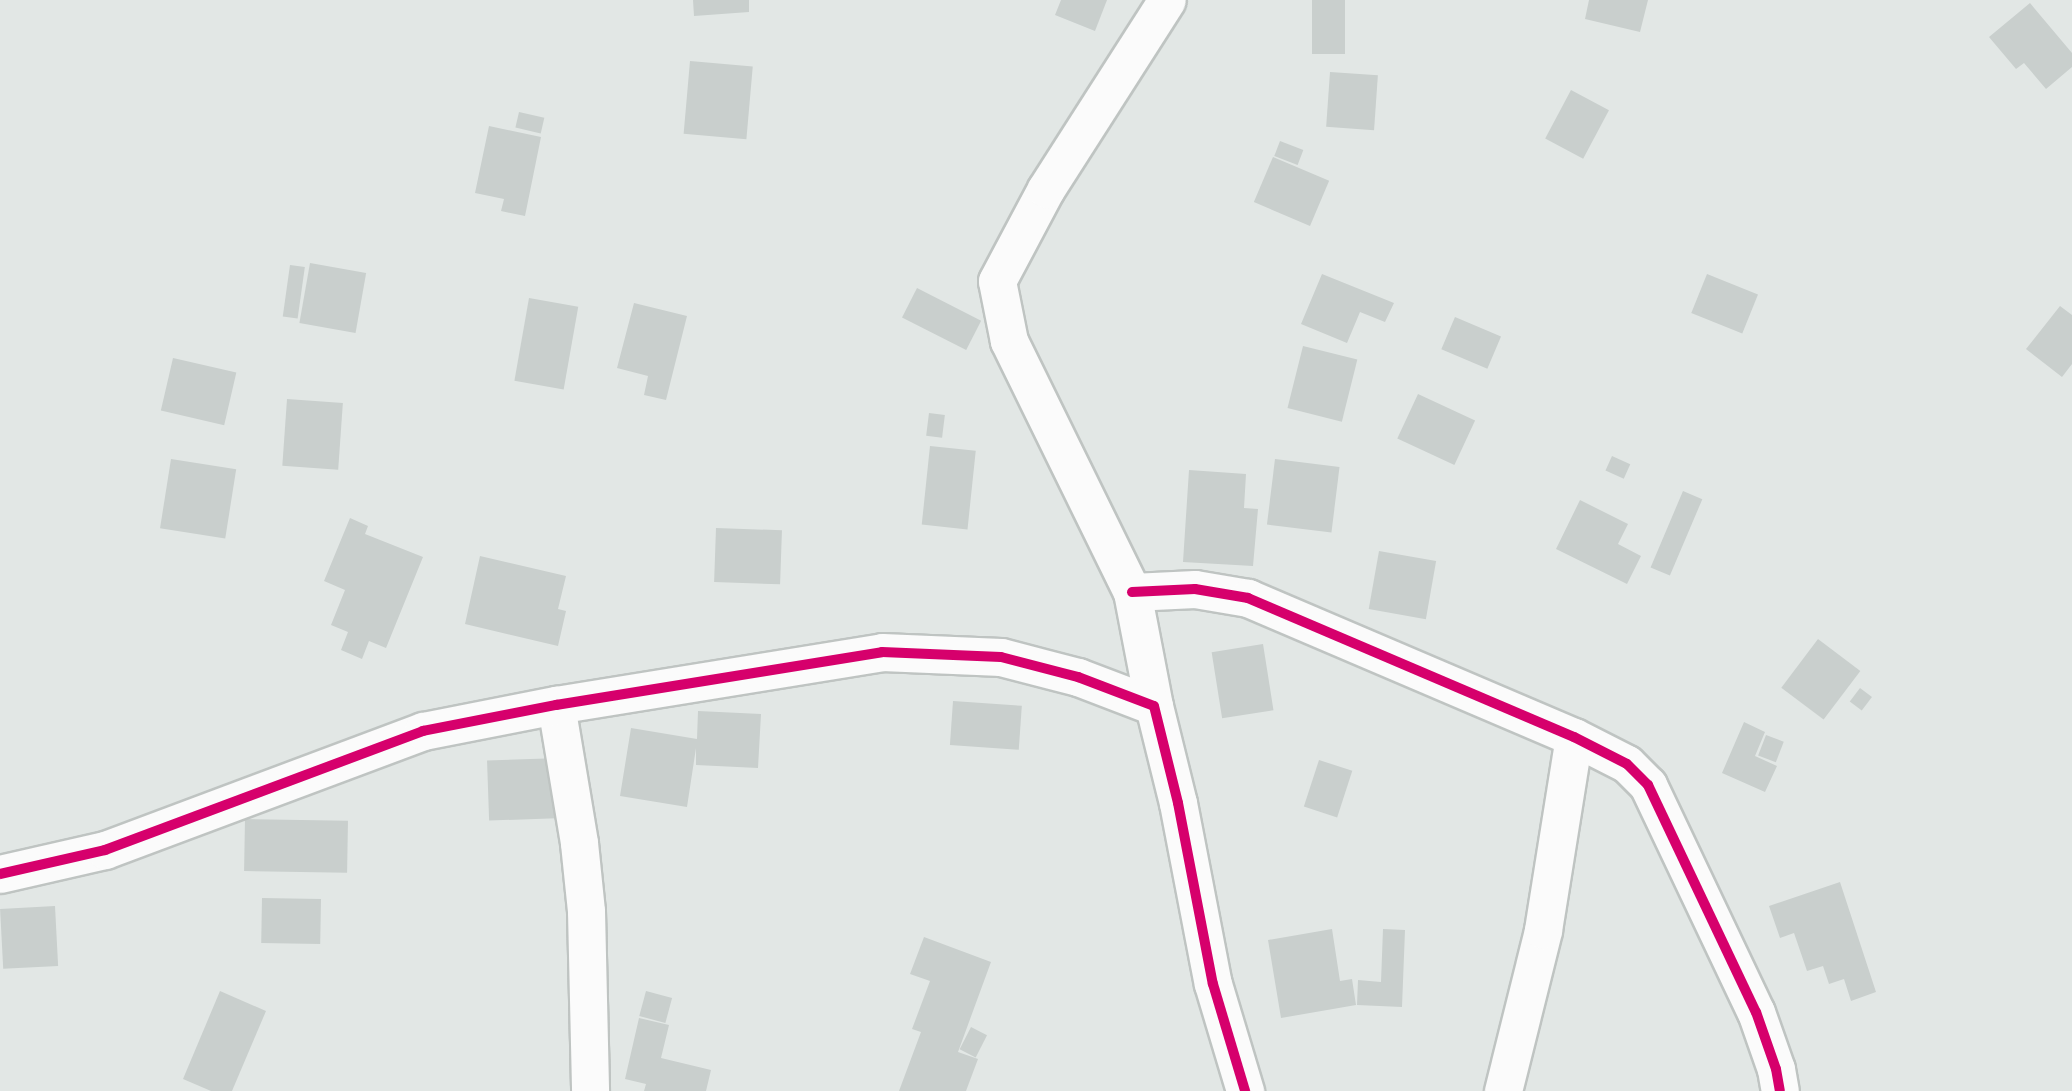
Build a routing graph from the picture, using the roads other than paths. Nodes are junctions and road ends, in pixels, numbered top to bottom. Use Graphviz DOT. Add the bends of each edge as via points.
graph roads {
  1 [pos="1167,0"];
  2 [pos="1132,592"];
  3 [pos="556,705"];
  4 [pos="1154,706"];
  5 [pos="1574,737"];
  6 [pos="0,874"];
  7 [pos="590,1091"];
  8 [pos="1245,1091"];
  9 [pos="1503,1091"];
  10 [pos="1780,1091"];
  1 -- 2 [label="street" via="1046,190 998,281 1009,341"];
  2 -- 4 [label="street"];
  2 -- 5 [label="street" via="1195,589 1248,598"];
  3 -- 4 [label="street" via="882,652 1001,657 1078,677"];
  3 -- 6 [label="street" via="423,731 105,850"];
  3 -- 7 [label="street" via="586,911"];
  4 -- 8 [label="street" via="1213,984"];
  5 -- 9 [label="street" via="1543,930"];
  5 -- 10 [label="street" via="1627,764 1648,785 1756,1012"];
}
